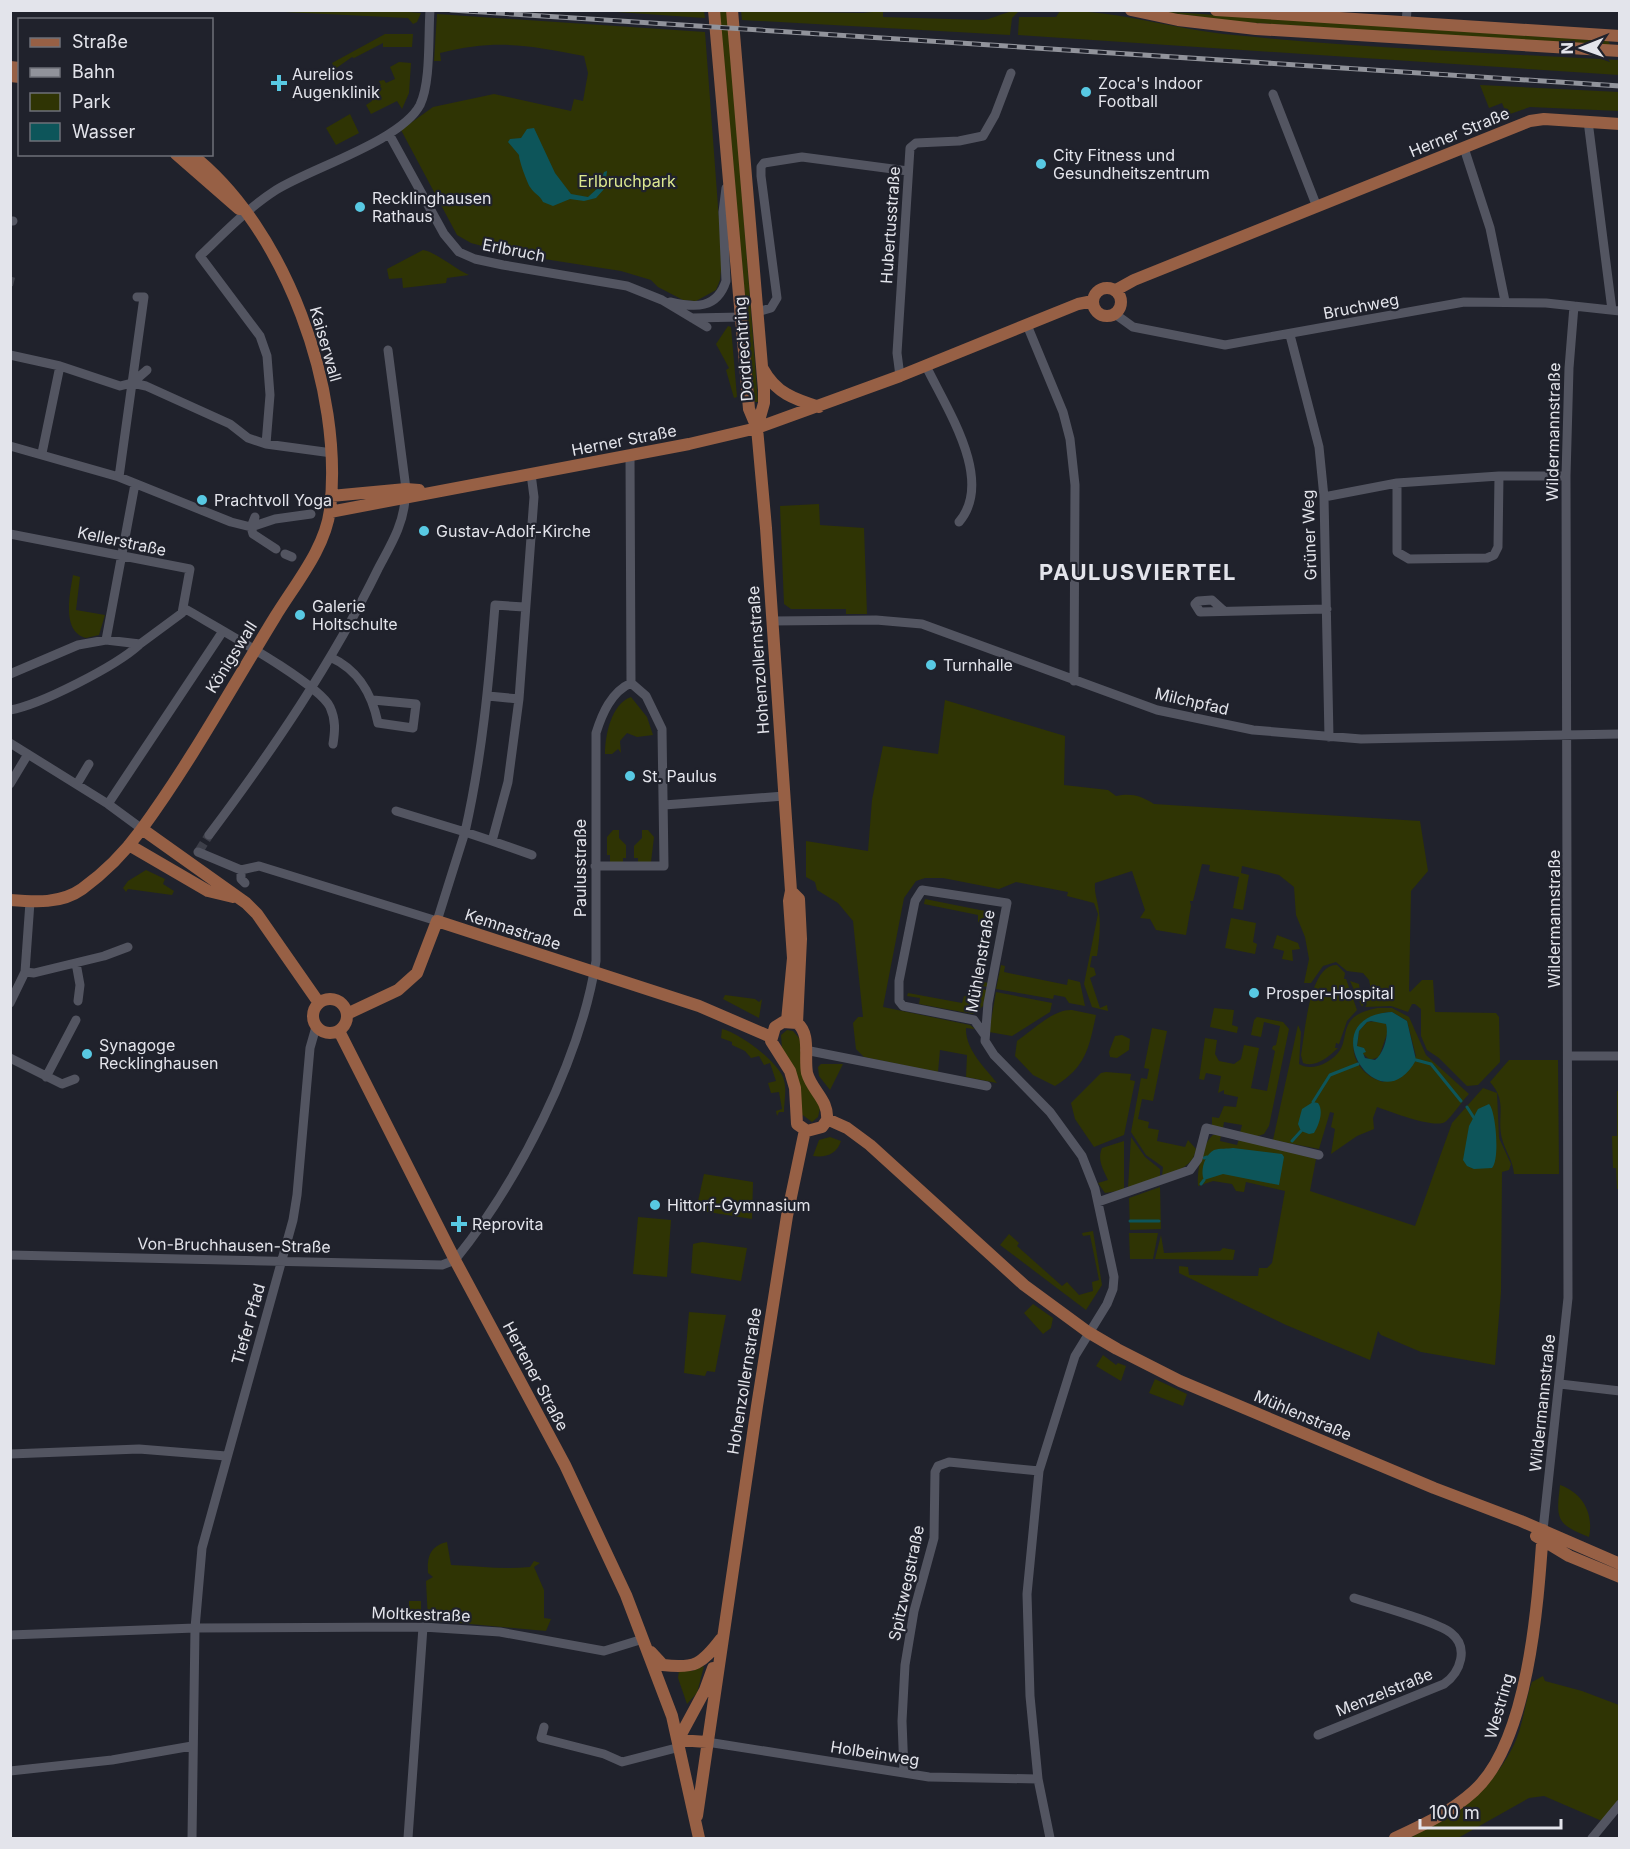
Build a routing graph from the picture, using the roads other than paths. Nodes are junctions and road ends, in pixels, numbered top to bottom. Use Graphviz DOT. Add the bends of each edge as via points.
graph roads {
  1 [pos="430,10"];
  2 [pos="714,10"];
  3 [pos="732,10"];
  4 [pos="1131,10"];
  5 [pos="1216,10"];
  6 [pos="1407,17"];
  7 [pos="1620,36"];
  8 [pos="1620,51"];
  9 [pos="1011,73"];
  10 [pos="1273,94"];
  11 [pos="1588,121"];
  12 [pos="1620,124"];
  13 [pos="389,134"];
  14 [pos="1464,148"];
  15 [pos="178,156"];
  16 [pos="193,156"];
  17 [pos="908,171"];
  18 [pos="728,173"];
  19 [pos="1317,207"];
  20 [pos="245,214"];
  21 [pos="1116,290"];
  22 [pos="723,291"];
  23 [pos="140,297"];
  24 [pos="662,300"];
  25 [pos="1093,301"];
  26 [pos="1505,301"];
  27 [pos="1574,306"];
  28 [pos="1616,311"];
  29 [pos="757,312"];
  30 [pos="1115,314"];
  31 [pos="742,316"];
  32 [pos="690,318"];
  33 [pos="1027,325"];
  34 [pos="707,327"];
  35 [pos="1290,335"];
  36 [pos="388,350"];
  37 [pos="11,355"];
  38 [pos="60,366"];
  39 [pos="762,366"];
  40 [pos="926,366"];
  41 [pos="147,370"];
  42 [pos="900,376"];
  43 [pos="132,383"];
  44 [pos="819,407"];
  45 [pos="757,428"];
  46 [pos="266,444"];
  47 [pos="10,446"];
  48 [pos="42,453"];
  49 [pos="332,453"];
  50 [pos="630,455"];
  51 [pos="531,474"];
  52 [pos="1499,476"];
  53 [pos="1566,476"];
  54 [pos="119,477"];
  55 [pos="1397,483"];
  56 [pos="135,484"];
  57 [pos="406,493"];
  58 [pos="331,496"];
  59 [pos="1324,497"];
  60 [pos="330,512"];
  61 [pos="311,514"];
  62 [pos="255,517"];
  63 [pos="959,522"];
  64 [pos="251,527"];
  65 [pos="10,534"];
  66 [pos="272,550"];
  67 [pos="121,555"];
  68 [pos="524,607"];
  69 [pos="184,608"];
  70 [pos="1327,609"];
  71 [pos="1223,610"];
  72 [pos="772,621"];
  73 [pos="223,631"];
  74 [pos="106,640"];
  75 [pos="139,645"];
  76 [pos="254,650"];
  77 [pos="330,657"];
  78 [pos="10,674"];
  79 [pos="1074,681"];
  80 [pos="631,683"];
  81 [pos="310,687"];
  82 [pos="488,696"];
  83 [pos="519,699"];
  84 [pos="373,700"];
  85 [pos="10,710"];
  86 [pos="1620,734"];
  87 [pos="1568,736"];
  88 [pos="1329,737"];
  89 [pos="10,743"];
  90 [pos="333,744"];
  91 [pos="28,754"];
  92 [pos="89,764"];
  93 [pos="10,784"];
  94 [pos="77,784"];
  95 [pos="784,796"];
  96 [pos="108,804"];
  97 [pos="664,805"];
  98 [pos="396,811"];
  99 [pos="142,829"];
  100 [pos="465,832"];
  101 [pos="209,835"];
  102 [pos="492,841"];
  103 [pos="129,845"];
  104 [pos="532,855"];
  105 [pos="190,863"];
  106 [pos="595,866"];
  107 [pos="242,870"];
  108 [pos="248,881"];
  109 [pos="240,899"];
  110 [pos="10,900"];
  111 [pos="30,902"];
  112 [pos="437,921"];
  113 [pos="128,946"];
  114 [pos="75,963"];
  115 [pos="25,972"];
  116 [pos="594,972"];
  117 [pos="78,1002"];
  118 [pos="10,1003"];
  119 [pos="319,1003"];
  120 [pos="347,1014"];
  121 [pos="76,1020"];
  122 [pos="792,1022"];
  123 [pos="316,1027"];
  124 [pos="339,1031"];
  125 [pos="984,1034"];
  126 [pos="771,1036"];
  127 [pos="805,1050"];
  128 [pos="1568,1056"];
  129 [pos="1620,1056"];
  130 [pos="10,1058"];
  131 [pos="46,1077"];
  132 [pos="75,1079"];
  133 [pos="987,1086"];
  134 [pos="827,1119"];
  135 [pos="804,1130"];
  136 [pos="1319,1155"];
  137 [pos="1098,1202"];
  138 [pos="10,1255"];
  139 [pos="282,1260"];
  140 [pos="455,1260"];
  141 [pos="1088,1332"];
  142 [pos="1560,1384"];
  143 [pos="1620,1391"];
  144 [pos="10,1454"];
  145 [pos="226,1456"];
  146 [pos="1039,1471"];
  147 [pos="1543,1535"];
  148 [pos="1620,1564"];
  149 [pos="1620,1577"];
  150 [pos="1354,1599"];
  151 [pos="423,1627"];
  152 [pos="195,1628"];
  153 [pos="10,1635"];
  154 [pos="643,1639"];
  155 [pos="722,1639"];
  156 [pos="544,1727"];
  157 [pos="1318,1735"];
  158 [pos="707,1742"];
  159 [pos="679,1744"];
  160 [pos="192,1746"];
  161 [pos="10,1771"];
  162 [pos="904,1772"];
  163 [pos="1038,1779"];
  164 [pos="1620,1804"];
  165 [pos="696,1823"];
  166 [pos="192,1839"];
  167 [pos="408,1839"];
  168 [pos="699,1839"];
  169 [pos="1050,1839"];
  170 [pos="1395,1839"];
  171 [pos="1592,1839"];
  1 -- 13 [label="street" via="423,98 415,113"];
  2 -- 18 [label="main road, Dordrechtring"];
  3 -- 29 [label="main road, Dordrechtring"];
  4 -- 8 [label="main road" via="1256,29"];
  5 -- 6 [label="main road"];
  6 -- 7 [label="main road"];
  9 -- 17 [label="street, Hubertusstraße" via="983,136 916,143 910,148"];
  10 -- 19 [label="street"];
  11 -- 12 [label="main road, Herner Straße"];
  11 -- 14 [label="main road, Herner Straße" via="1530,121"];
  11 -- 28 [label="street"];
  13 -- 20 [label="street" via="293,180"];
  13 -- 24 [label="street, Erlbruch" via="444,234 459,252 503,265 627,286"];
  14 -- 19 [label="main road, Herner Straße"];
  14 -- 26 [label="street" via="1490,228"];
  15 -- 20 [label="main road, Kaiserwall"];
  16 -- 20 [label="main road, Kaiserwall" via="221,180"];
  17 -- 29 [label="street" via="802,157 765,163 760,171 777,298 771,308"];
  17 -- 42 [label="street, Hubertusstraße" via="897,353"];
  18 -- 22 [label="street, Dordrechtring" via="723,212"];
  18 -- 31 [label="main road, Dordrechtring"];
  19 -- 21 [label="main road, Herner Straße"];
  20 -- 46 [label="street" via="201,256 260,336 267,356 270,395"];
  20 -- 49 [label="main road, Kaiserwall" via="278,261 300,313 320,375"];
  21 -- 25 [label="main road" via="1101,289"];
  21 -- 30 [label="main road" via="1121,305"];
  22 -- 24 [label="street, Erlbruch" via="708,304 691,308"];
  23 -- 43 [label="street"];
  24 -- 32 [label="street, Erlbruch"];
  25 -- 30 [label="main road" via="1097,313"];
  25 -- 33 [label="main road, Herner Straße"];
  26 -- 27 [label="street, Bruchweg"];
  26 -- 35 [label="street, Bruchweg" via="1423,308"];
  27 -- 28 [label="street, Bruchweg"];
  27 -- 53 [label="street, Wildermannstraße"];
  29 -- 39 [label="main road, Dordrechtring"];
  30 -- 35 [label="street, Bruchweg" via="1133,327 1225,345"];
  31 -- 32 [label="street"];
  31 -- 45 [label="main road, Dordrechtring" via="749,409"];
  32 -- 34 [label="street, Erlbruch"];
  33 -- 40 [label="main road, Herner Straße"];
  33 -- 79 [label="street" via="1070,439 1075,484"];
  35 -- 59 [label="street, Grüner Weg" via="1320,447"];
  36 -- 57 [label="street"];
  37 -- 38 [label="street"];
  38 -- 43 [label="street" via="120,386"];
  38 -- 48 [label="street"];
  39 -- 44 [label="main road" via="774,386 789,398"];
  39 -- 45 [label="main road, Dordrechtring" via="764,403"];
  40 -- 42 [label="main road, Herner Straße"];
  40 -- 63 [label="street" via="969,461 970,510"];
  41 -- 43 [label="street"];
  42 -- 44 [label="main road, Herner Straße"];
  43 -- 46 [label="street" via="230,424 248,438"];
  43 -- 54 [label="street"];
  44 -- 45 [label="main road, Herner Straße"];
  45 -- 50 [label="main road, Herner Straße"];
  45 -- 72 [label="main road, Hohenzollernstraße"];
  46 -- 49 [label="street"];
  47 -- 48 [label="street"];
  48 -- 54 [label="street"];
  49 -- 58 [label="main road, Kaiserwall"];
  50 -- 51 [label="main road, Herner Straße"];
  50 -- 80 [label="street"];
  51 -- 57 [label="main road, Herner Straße"];
  51 -- 68 [label="street" via="534,497"];
  52 -- 53 [label="street"];
  52 -- 55 [label="street"];
  52 -- 55 [label="street" via="1498,547 1487,558 1409,559 1397,552"];
  53 -- 87 [label="street, Wildermannstraße"];
  54 -- 56 [label="street"];
  55 -- 59 [label="street"];
  56 -- 64 [label="street" via="212,516"];
  56 -- 67 [label="street"];
  57 -- 58 [label="main road, Herner Straße"];
  57 -- 60 [label="main road, Herner Straße"];
  57 -- 77 [label="street" via="402,521 351,625"];
  58 -- 60 [label="main road, Königswall"];
  59 -- 70 [label="street, Grüner Weg"];
  60 -- 76 [label="main road, Königswall" via="316,549"];
  61 -- 64 [label="street"];
  62 -- 64 [label="street"];
  64 -- 66 [label="street" via="253,534"];
  65 -- 67 [label="street, Kellerstraße"];
  67 -- 69 [label="street, Kellerstraße" via="190,569"];
  67 -- 74 [label="street"];
  68 -- 82 [label="street" via="495,605"];
  68 -- 83 [label="street"];
  69 -- 73 [label="street"];
  69 -- 75 [label="street" via="182,614"];
  70 -- 71 [label="street"];
  70 -- 88 [label="street, Grüner Weg"];
  72 -- 79 [label="street, Milchpfad" via="922,624"];
  72 -- 95 [label="main road, Hohenzollernstraße"];
  73 -- 76 [label="street"];
  73 -- 96 [label="street"];
  74 -- 75 [label="street"];
  74 -- 78 [label="street" via="78,645"];
  75 -- 85 [label="street" via="105,667"];
  76 -- 81 [label="street"];
  76 -- 99 [label="main road, Königswall"];
  77 -- 81 [label="street"];
  77 -- 84 [label="street" via="346,664"];
  79 -- 88 [label="street, Milchpfad" via="1157,710 1253,730"];
  80 -- 97 [label="street" via="646,696 662,729"];
  80 -- 106 [label="street, Paulusstraße" via="619,690 596,733"];
  81 -- 90 [label="street" via="330,707 335,724"];
  81 -- 101 [label="street"];
  82 -- 83 [label="street"];
  82 -- 100 [label="street" via="478,776"];
  83 -- 102 [label="street" via="508,782"];
  84 -- 84 [label="street" via="378,723 413,728 416,704"];
  86 -- 87 [label="street, Milchpfad"];
  87 -- 88 [label="street, Milchpfad" via="1361,740"];
  87 -- 128 [label="street, Wildermannstraße"];
  89 -- 91 [label="street"];
  91 -- 93 [label="street"];
  91 -- 94 [label="street"];
  92 -- 94 [label="street"];
  94 -- 96 [label="street"];
  95 -- 97 [label="street"];
  95 -- 122 [label="main road, Hohenzollernstraße" via="791,891 799,899 801,939"];
  96 -- 99 [label="street"];
  97 -- 106 [label="street" via="664,866"];
  98 -- 100 [label="street"];
  99 -- 103 [label="main road, Königswall"];
  99 -- 105 [label="main road"];
  100 -- 102 [label="street"];
  100 -- 112 [label="street"];
  102 -- 104 [label="street"];
  103 -- 109 [label="main road" via="208,891"];
  103 -- 111 [label="main road, Königswall" via="76,893 53,901"];
  105 -- 107 [label="street" via="199,851"];
  105 -- 109 [label="main road"];
  106 -- 116 [label="street, Paulusstraße"];
  107 -- 108 [label="street"];
  107 -- 112 [label="street, Kemnastraße" via="259,866"];
  109 -- 119 [label="main road" via="267,927"];
  110 -- 111 [label="main road, Königswall"];
  111 -- 115 [label="street"];
  112 -- 116 [label="main road, Kemnastraße"];
  112 -- 120 [label="main road" via="417,974 398,990"];
  113 -- 114 [label="street"];
  114 -- 115 [label="street"];
  114 -- 117 [label="street" via="80,985"];
  115 -- 118 [label="street"];
  116 -- 126 [label="main road, Kemnastraße" via="699,1006"];
  116 -- 140 [label="street, Paulusstraße" via="566,1064 530,1144"];
  119 -- 120 [label="main road" via="338,1000"];
  119 -- 123 [label="main road" via="312,1016"];
  120 -- 124 [label="main road"];
  121 -- 131 [label="street"];
  122 -- 126 [label="main road" via="776,1026"];
  122 -- 127 [label="main road, Hohenzollernstraße" via="804,1030"];
  123 -- 124 [label="main road" via="327,1034"];
  123 -- 139 [label="street, Tiefer Pfad" via="309,1053 297,1195"];
  124 -- 140 [label="main road, Hertener Straße"];
  125 -- 125 [label="street, Mühlenstraße" via="1007,903 922,890 915,901 899,981 899,1002 974,1020"];
  125 -- 137 [label="street, Mühlenstraße" via="988,1049 1070,1136 1090,1175"];
  126 -- 135 [label="main road, Hohenzollernstraße" via="773,1046 790,1071 795,1088 795,1119"];
  127 -- 133 [label="street"];
  127 -- 134 [label="main road, Hohenzollernstraße" via="808,1076 826,1104"];
  128 -- 129 [label="street"];
  128 -- 142 [label="street, Wildermannstraße" via="1568,1287"];
  130 -- 131 [label="street"];
  131 -- 132 [label="street" via="62,1084"];
  134 -- 135 [label="main road" via="817,1130"];
  134 -- 141 [label="main road, Mühlenstraße" via="870,1145 1024,1285"];
  135 -- 155 [label="main road, Hohenzollernstraße" via="787,1216"];
  136 -- 137 [label="street" via="1206,1128 1198,1159 1190,1170"];
  137 -- 141 [label="street, Mühlenstraße" via="1113,1264 1113,1288"];
  138 -- 139 [label="street, Von-Bruchhausen-Straße"];
  139 -- 140 [label="street, Von-Bruchhausen-Straße" via="442,1265"];
  139 -- 145 [label="street, Tiefer Pfad"];
  140 -- 154 [label="main road, Hertener Straße" via="588,1510"];
  141 -- 146 [label="street" via="1075,1356"];
  141 -- 147 [label="main road, Mühlenstraße" via="1180,1381 1511,1517"];
  142 -- 143 [label="street"];
  142 -- 147 [label="street, Wildermannstraße"];
  144 -- 145 [label="street" via="139,1449"];
  145 -- 152 [label="street, Tiefer Pfad" via="202,1548"];
  146 -- 162 [label="street, Spitzwegstraße" via="949,1462 938,1466 935,1472 934,1538 914,1611 905,1665"];
  146 -- 163 [label="street" via="1027,1594 1030,1696"];
  147 -- 148 [label="main road"];
  147 -- 149 [label="main road" via="1569,1556"];
  147 -- 170 [label="main road, Westring" via="1521,1698 1504,1749 1485,1779 1463,1801"];
  150 -- 157 [label="street, Menzelstraße" via="1450,1632 1460,1646 1461,1663 1444,1684"];
  151 -- 152 [label="street, Moltkestraße"];
  151 -- 154 [label="street, Moltkestraße" via="500,1632 604,1650"];
  151 -- 167 [label="street"];
  152 -- 153 [label="street, Moltkestraße"];
  152 -- 160 [label="street, Tiefer Pfad"];
  154 -- 155 [label="main road" via="663,1665 683,1666 703,1662"];
  154 -- 159 [label="main road, Hertener Straße"];
  155 -- 158 [label="main road, Hohenzollernstraße"];
  155 -- 159 [label="main road, Hohenzollernstraße" via="705,1690"];
  156 -- 159 [label="street" via="542,1738 622,1762"];
  158 -- 159 [label="main road"];
  158 -- 162 [label="street, Holbeinweg"];
  158 -- 165 [label="main road, Hohenzollernstraße"];
  159 -- 165 [label="main road, Hertener Straße"];
  160 -- 161 [label="street"];
  160 -- 166 [label="street, Tiefer Pfad"];
  162 -- 163 [label="street, Holbeinweg" via="957,1779"];
  163 -- 169 [label="street"];
  164 -- 171 [label="street"];
  165 -- 168 [label="main road, Hertener Straße"];
}
